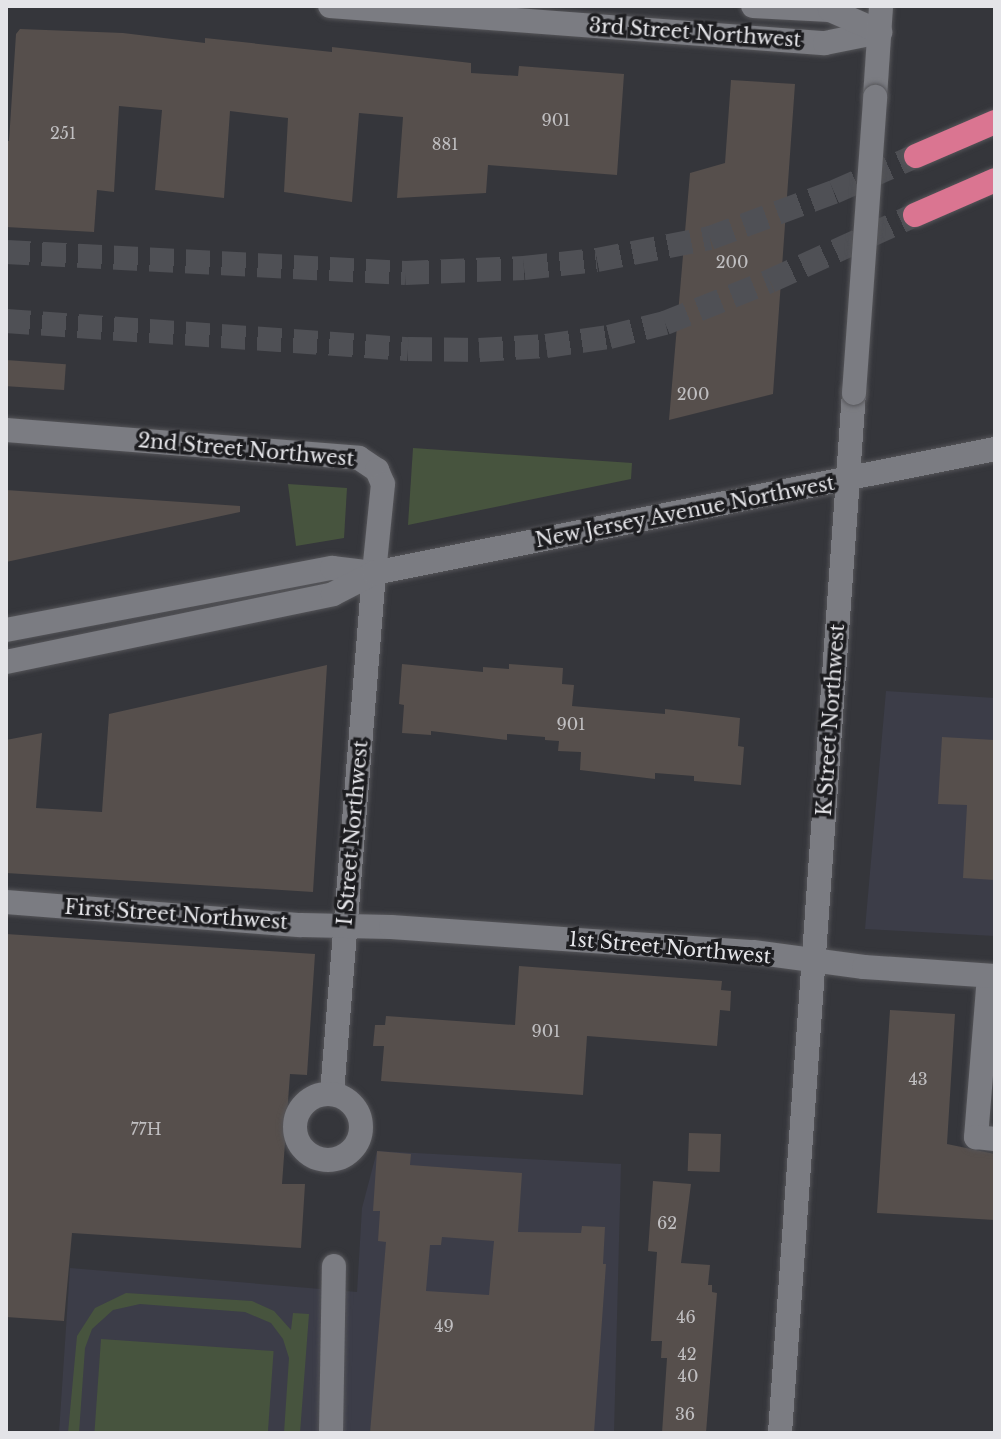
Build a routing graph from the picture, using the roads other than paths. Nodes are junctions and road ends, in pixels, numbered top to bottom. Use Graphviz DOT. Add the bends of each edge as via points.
graph roads {
  1 [pos="330,6"];
  2 [pos="753,6"];
  3 [pos="881,6"];
  4 [pos="411,9"];
  5 [pos="880,32"];
  6 [pos="995,122"];
  7 [pos="916,156"];
  8 [pos="995,180"];
  9 [pos="915,215"];
  10 [pos="6,430"];
  11 [pos="995,449"];
  12 [pos="848,480"];
  13 [pos="374,573"];
  14 [pos="6,630"];
  15 [pos="6,662"];
  16 [pos="6,902"];
  17 [pos="345,926"];
  18 [pos="814,960"];
  19 [pos="992,976"];
  20 [pos="988,1080"];
  21 [pos="332,1093"];
  22 [pos="995,1139"];
  23 [pos="334,1266"];
  24 [pos="331,1433"];
  25 [pos="780,1433"];
  1 -- 4 [label="street, 3rd Street Northwest"];
  2 -- 5 [label="street, 3rd Street Northwest" via="830,10"];
  3 -- 5 [label="street, K Street Northwest"];
  4 -- 5 [label="street, 3rd Street Northwest" via="825,43"];
  5 -- 12 [label="street, K Street Northwest, bridge"];
  6 -- 7 [label="highway"];
  8 -- 9 [label="highway"];
  10 -- 13 [label="street, 2nd Street Northwest" via="359,458 377,470 383,484"];
  11 -- 12 [label="street, New Jersey Avenue Northwest"];
  12 -- 13 [label="street, New Jersey Avenue Northwest"];
  12 -- 18 [label="street, K Street Northwest"];
  13 -- 14 [label="street, New Jersey Avenue Northwest" via="332,568"];
  13 -- 15 [label="street, New Jersey Avenue Northwest" via="333,594"];
  13 -- 17 [label="street, I Street Northwest"];
  16 -- 17 [label="street, First Street Northwest"];
  17 -- 18 [label="street, 1st Street Northwest"];
  17 -- 21 [label="street, I Street Northwest"];
  18 -- 19 [label="street, 1st Street Northwest"];
  18 -- 25 [label="street, K Street Northwest"];
  19 -- 20 [label="street"];
  20 -- 22 [label="street" via="976,1137"];
  23 -- 24 [label="street"];
}
